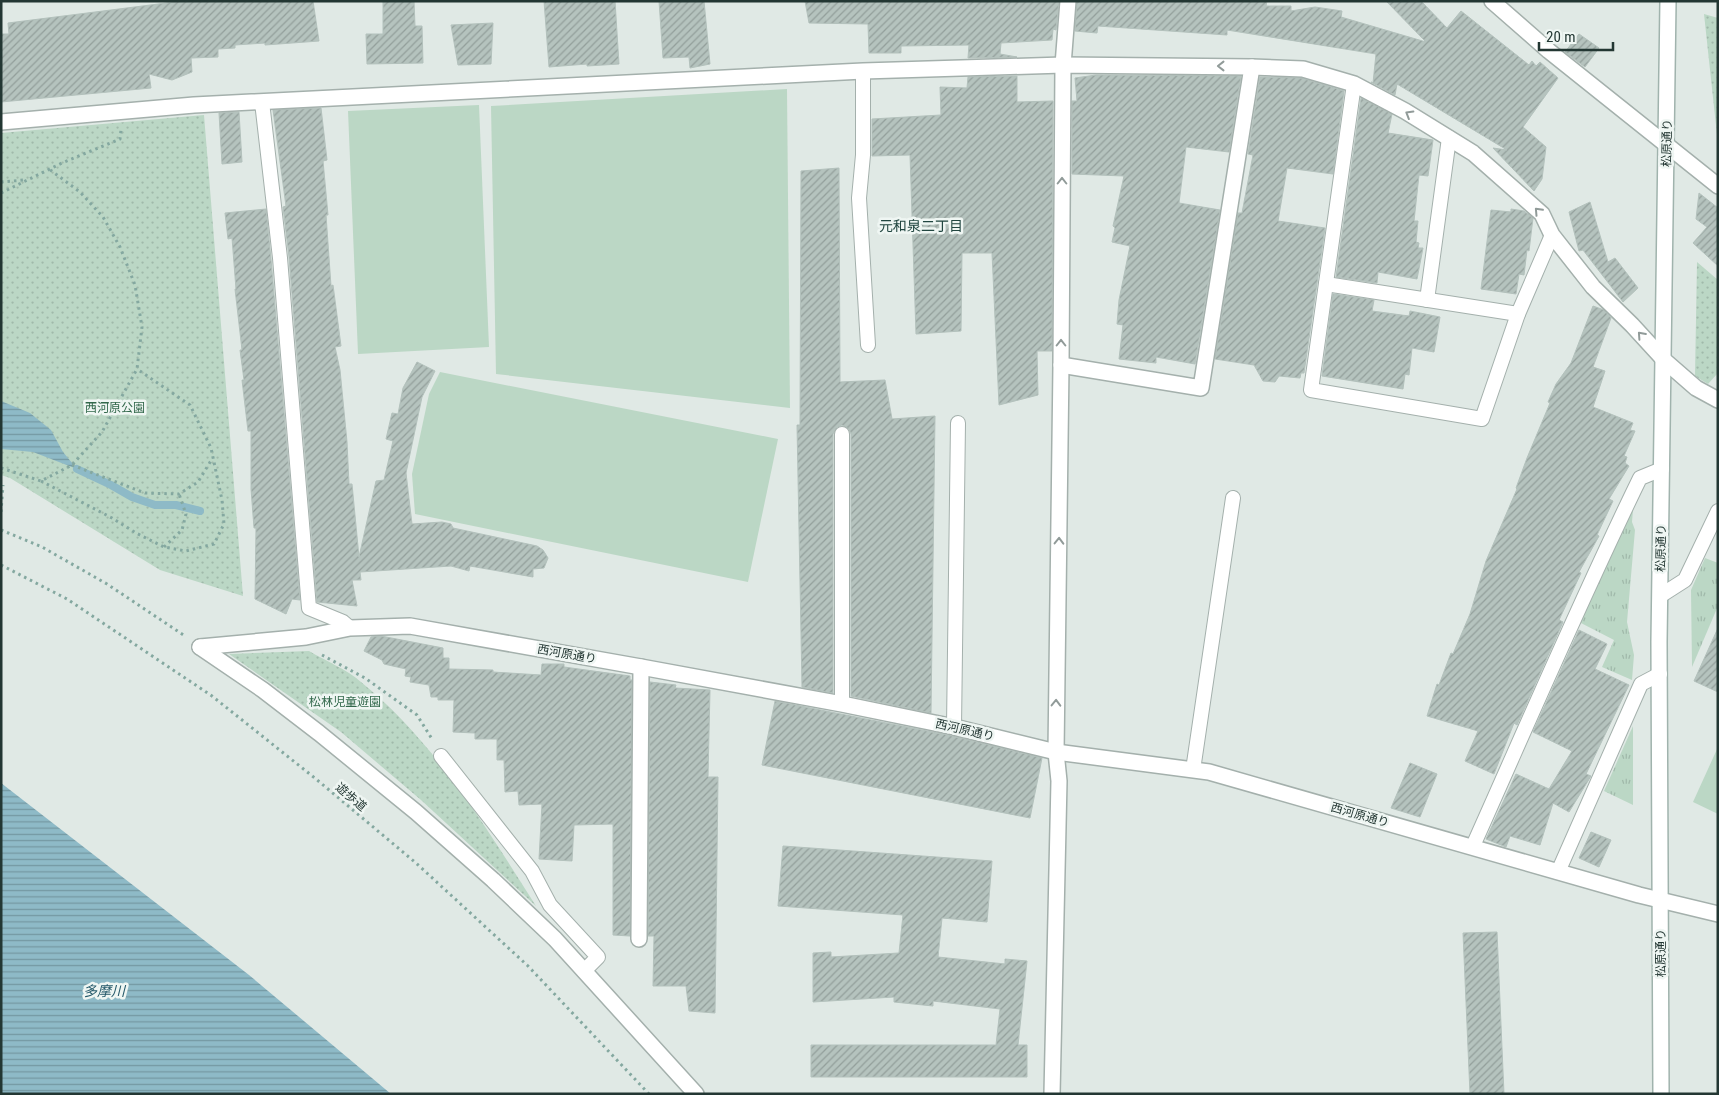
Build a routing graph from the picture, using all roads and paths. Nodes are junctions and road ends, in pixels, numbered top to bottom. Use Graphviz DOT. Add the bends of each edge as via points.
graph roads {
  1 [pos="1068,1"];
  2 [pos="1492,1"];
  3 [pos="1668,1"];
  4 [pos="1063,65"];
  5 [pos="1252,67"];
  6 [pos="863,71"];
  7 [pos="1354,84"];
  8 [pos="262,102"];
  9 [pos="122,112"];
  10 [pos="1,122"];
  11 [pos="1449,138"];
  12 [pos="1666,147"];
  13 [pos="49,169"];
  14 [pos="27,180"];
  15 [pos="1,182"];
  16 [pos="1718,186"];
  17 [pos="1,193"];
  18 [pos="1552,235"];
  19 [pos="1326,284"];
  20 [pos="1427,300"];
  21 [pos="1518,314"];
  22 [pos="868,345"];
  23 [pos="1664,361"];
  24 [pos="1061,365"];
  25 [pos="137,369"];
  26 [pos="1718,400"];
  27 [pos="958,423"];
  28 [pos="842,434"];
  29 [pos="213,458"];
  30 [pos="72,466"];
  31 [pos="1,468"];
  32 [pos="1662,469"];
  33 [pos="41,481"];
  34 [pos="3,485"];
  35 [pos="179,494"];
  36 [pos="1233,498"];
  37 [pos="1718,511"];
  38 [pos="1,512"];
  39 [pos="1,530"];
  40 [pos="164,547"];
  41 [pos="1,565"];
  42 [pos="1660,596"];
  43 [pos="350,628"];
  44 [pos="200,647"];
  45 [pos="315,651"];
  46 [pos="641,667"];
  47 [pos="1660,674"];
  48 [pos="842,704"];
  49 [pos="954,727"];
  50 [pos="1056,752"];
  51 [pos="441,756"];
  52 [pos="1193,770"];
  53 [pos="1473,846"];
  54 [pos="1558,872"];
  55 [pos="1661,900"];
  56 [pos="1718,914"];
  57 [pos="639,939"];
  58 [pos="584,971"];
  59 [pos="648,1094"];
  60 [pos="696,1094"];
  61 [pos="1052,1094"];
  62 [pos="1661,1094"];
  1 -- 4 [label="street"];
  2 -- 12 [label="street"];
  3 -- 12 [label="street, 松原通り"];
  5 -- 4 [label="street, one-way"];
  4 -- 6 [label="street"];
  24 -- 4 [label="street, one-way"];
  5 -- 7 [label="street" via="1303,69"];
  5 -- 24 [label="street" via="1201,388"];
  6 -- 8 [label="street"];
  6 -- 22 [label="lane" via="859,198"];
  11 -- 7 [label="street, one-way"];
  7 -- 19 [label="lane"];
  8 -- 9 [label="street"];
  8 -- 43 [label="lane" via="280,258 309,608"];
  9 -- 10 [label="street"];
  9 -- 13 [label="path" via="120,139"];
  18 -- 11 [label="street, one-way" via="1542,214 1473,153"];
  11 -- 20 [label="lane"];
  12 -- 16 [label="street"];
  12 -- 23 [label="street, 松原通り"];
  13 -- 14 [label="path"];
  13 -- 25 [label="path" via="80,192 103,217 120,246 134,285 142,326"];
  14 -- 15 [label="path"];
  14 -- 17 [label="path"];
  18 -- 21 [label="lane"];
  23 -- 18 [label="street, one-way" via="1593,286"];
  19 -- 20 [label="lane"];
  19 -- 21 [label="lane" via="1311,390 1482,419"];
  20 -- 21 [label="lane"];
  23 -- 26 [label="street" via="1696,388"];
  23 -- 32 [label="street, 松原通り"];
  50 -- 24 [label="street, one-way"];
  25 -- 29 [label="path" via="190,405"];
  25 -- 30 [label="path" via="102,432"];
  27 -- 49 [label="lane"];
  28 -- 48 [label="lane"];
  29 -- 35 [label="path" via="198,482"];
  29 -- 40 [label="path" via="224,524 214,544 186,551"];
  30 -- 33 [label="path"];
  30 -- 35 [label="path" via="145,493"];
  31 -- 33 [label="path"];
  32 -- 42 [label="street, 松原通り"];
  32 -- 53 [label="lane" via="1640,478"];
  33 -- 40 [label="path"];
  34 -- 38 [label="path"];
  35 -- 40 [label="path" via="186,514 182,530"];
  36 -- 52 [label="lane"];
  37 -- 42 [label="lane" via="1685,580"];
  39 -- 44 [label="path" via="42,547 108,584"];
  41 -- 59 [label="path, 遊歩道" via="66,599 212,696 316,779 416,863 528,966"];
  42 -- 47 [label="street, 松原通り"];
  43 -- 44 [label="street, 西河原通り" via="306,637"];
  43 -- 46 [label="street, 西河原通り" via="410,626"];
  44 -- 58 [label="street" via="270,695 416,812 493,880"];
  45 -- 51 [label="path" via="365,678 417,715"];
  46 -- 48 [label="street, 西河原通り"];
  46 -- 57 [label="street"];
  47 -- 54 [label="lane" via="1641,684"];
  47 -- 55 [label="street, 松原通り"];
  48 -- 49 [label="street, 西河原通り"];
  49 -- 50 [label="street, 西河原通り"];
  50 -- 52 [label="street, 西河原通り"];
  50 -- 61 [label="street" via="1059,781"];
  51 -- 58 [label="lane" via="532,871 550,905 598,957"];
  52 -- 53 [label="street, 西河原通り"];
  53 -- 54 [label="street, 西河原通り"];
  54 -- 55 [label="street, 西河原通り"];
  55 -- 56 [label="street, 西河原通り"];
  55 -- 62 [label="street, 松原通り"];
  58 -- 60 [label="street"];
}
